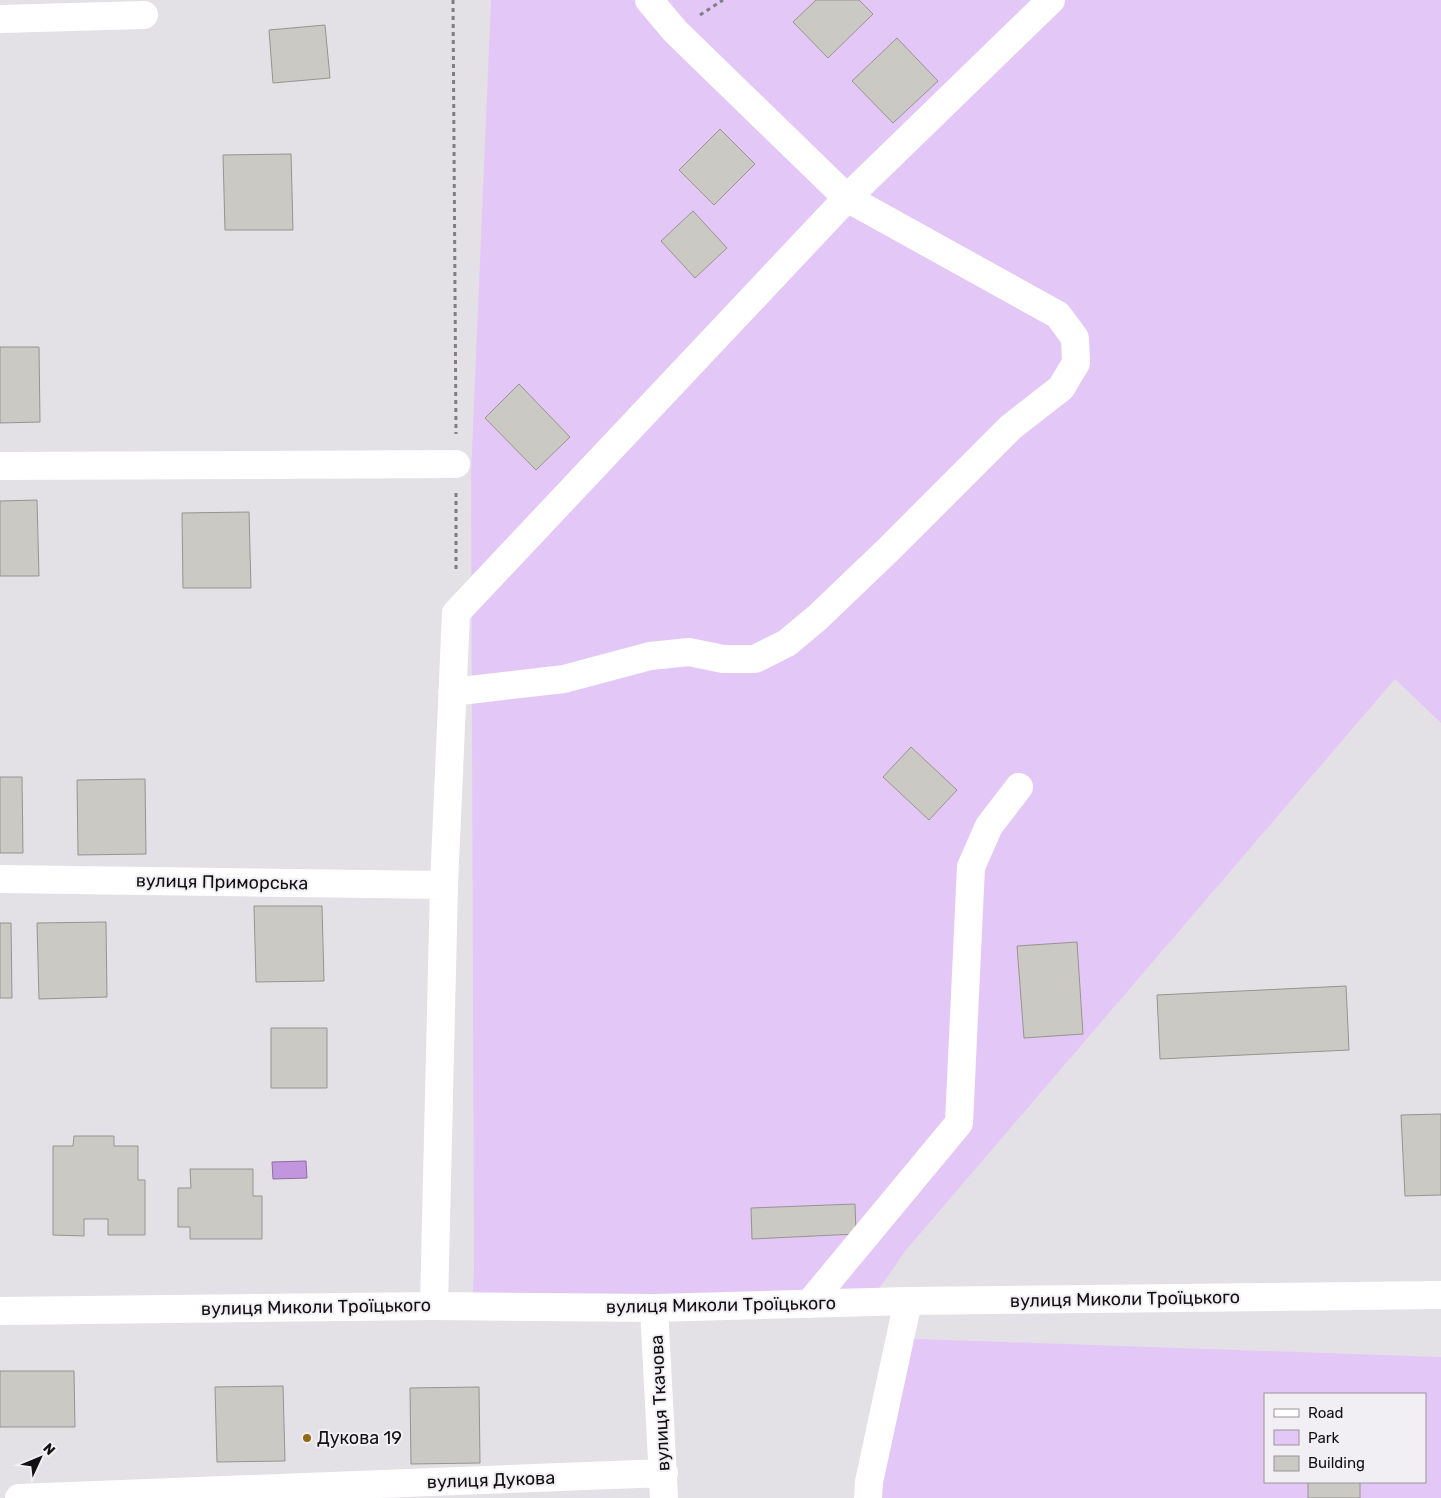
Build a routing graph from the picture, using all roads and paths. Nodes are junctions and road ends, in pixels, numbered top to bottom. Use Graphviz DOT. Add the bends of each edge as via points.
graph roads {
  1 [pos="453,0"];
  2 [pos="649,0"];
  3 [pos="1051,0"];
  4 [pos="144,15"];
  5 [pos="0,19"];
  6 [pos="847,198"];
  7 [pos="456,464"];
  8 [pos="0,466"];
  9 [pos="456,613"];
  10 [pos="452,692"];
  11 [pos="1019,787"];
  12 [pos="0,879"];
  13 [pos="444,885"];
  14 [pos="1441,1296"];
  15 [pos="908,1301"];
  16 [pos="809,1304"];
  17 [pos="434,1306"];
  18 [pos="654,1308"];
  19 [pos="0,1311"];
  20 [pos="664,1486"];
  21 [pos="19,1498"];
  22 [pos="868,1498"];
  1 -- 7 [label="path"];
  2 -- 6 [label="street" via="676,31"];
  3 -- 6 [label="street"];
  4 -- 5 [label="street"];
  6 -- 9 [label="street"];
  6 -- 10 [label="street" via="1058,315 1075,338 1076,363 1060,388 1011,427 881,557 787,644 755,659 723,659 689,652 650,656 564,679"];
  7 -- 8 [label="street"];
  7 -- 9 [label="path"];
  9 -- 10 [label="street"];
  10 -- 13 [label="street"];
  11 -- 16 [label="street" via="989,826 971,867 959,1123"];
  12 -- 13 [label="street, вулиця Приморська"];
  13 -- 17 [label="street"];
  14 -- 15 [label="street, вулиця Миколи Троїцького"];
  15 -- 16 [label="street, вулиця Миколи Троїцького"];
  15 -- 22 [label="street"];
  16 -- 18 [label="street, вулиця Миколи Троїцького"];
  17 -- 18 [label="street, вулиця Миколи Троїцького"];
  17 -- 19 [label="street, вулиця Миколи Троїцького"];
  18 -- 20 [label="street, вулиця Ткачова"];
  20 -- 21 [label="street, вулиця Дукова"];
}
